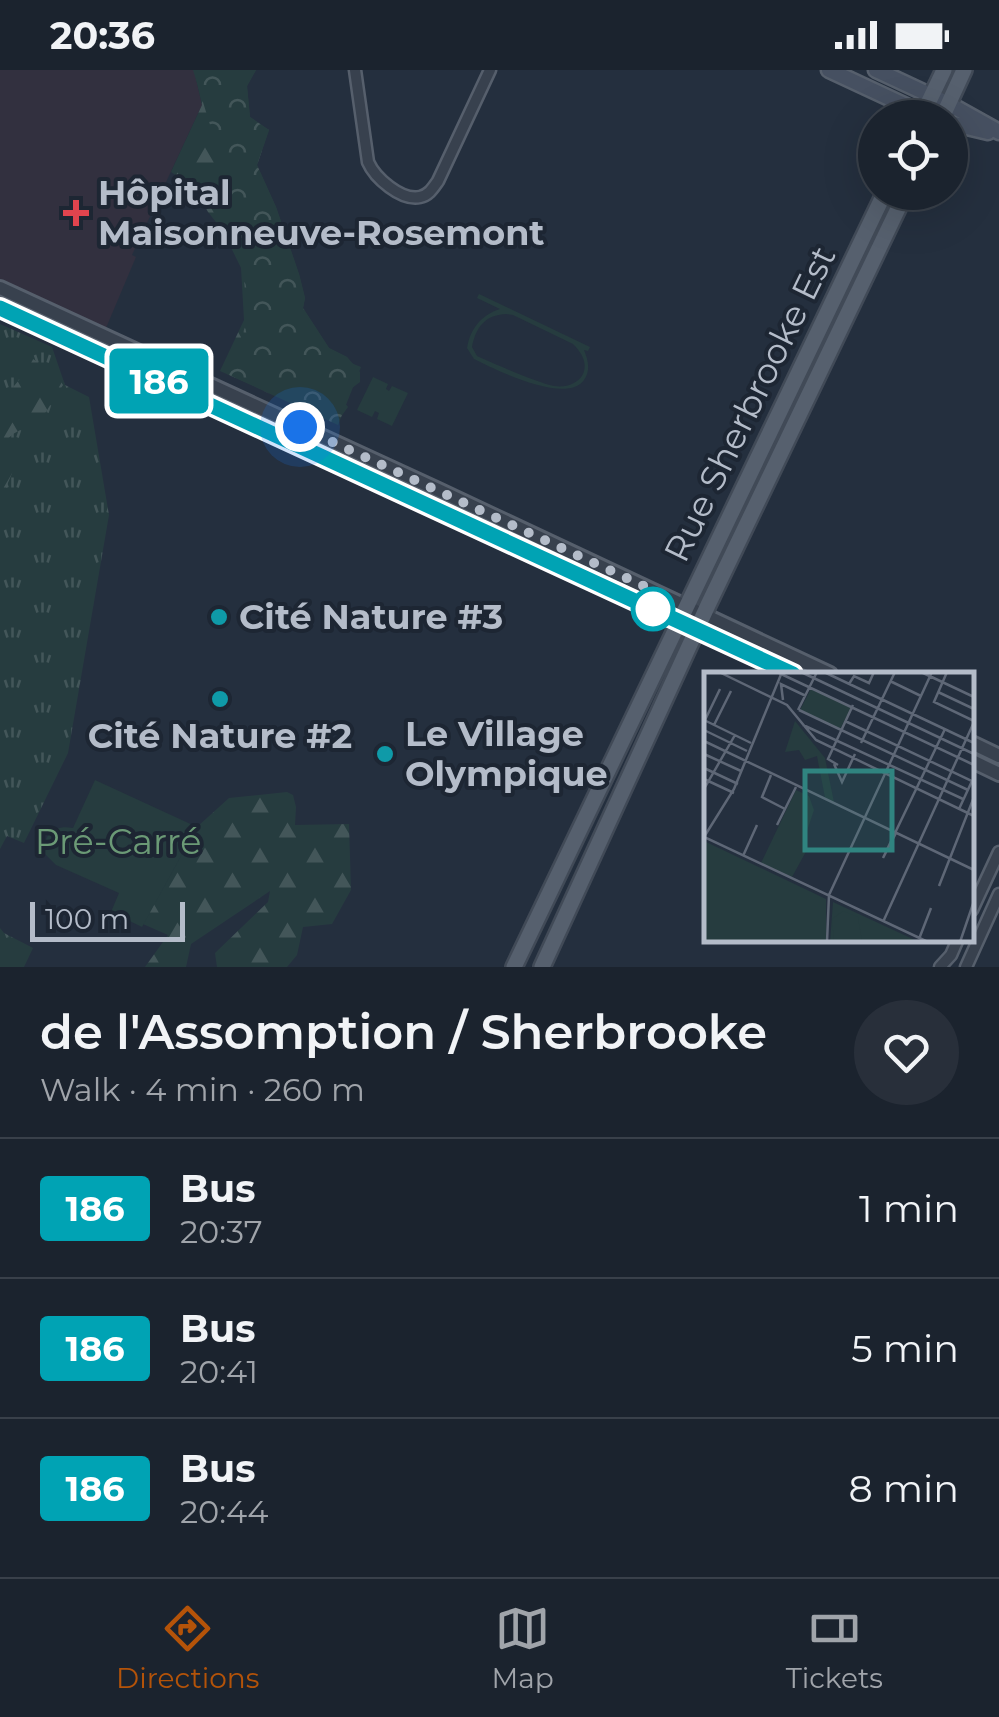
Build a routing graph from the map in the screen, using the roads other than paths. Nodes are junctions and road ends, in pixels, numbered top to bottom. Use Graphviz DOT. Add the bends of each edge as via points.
graph roads {
  1 [pos="355,70"];
  2 [pos="490,70"];
  3 [pos="829,70"];
  4 [pos="876,70"];
  5 [pos="944,70"];
  6 [pos="964,70"];
  7 [pos="932,96"];
  8 [pos="892,100"];
  9 [pos="931,100"];
  10 [pos="935,100"];
  11 [pos="950,100"];
  12 [pos="968,121"];
  13 [pos="968,127"];
  14 [pos="999,134"];
  15 [pos="876,210"];
  16 [pos="897,210"];
  17 [pos="0,288"];
  18 [pos="0,308"];
  19 [pos="683,613"];
  20 [pos="701,622"];
  21 [pos="763,642"];
  22 [pos="756,657"];
  23 [pos="789,672"];
  24 [pos="826,672"];
  25 [pos="974,744"];
  26 [pos="999,756"];
  27 [pos="974,761"];
  28 [pos="999,774"];
  29 [pos="999,852"];
  30 [pos="999,894"];
  31 [pos="974,906"];
  32 [pos="957,942"];
  33 [pos="514,967"];
  34 [pos="542,967"];
  35 [pos="940,967"];
  36 [pos="966,967"];
  1 -- 2 [label="street" via="374,174 419,197 438,181"];
  3 -- 8 [label="main road"];
  4 -- 7 [label="main road"];
  5 -- 7 [label="main road"];
  6 -- 11 [label="main road"];
  7 -- 9 [label="main road"];
  7 -- 10 [label="main road"];
  12 -- 14 [label="main road"];
  13 -- 14 [label="main road"];
  15 -- 19 [label="main road, Rue Sherbrooke Est"];
  16 -- 20 [label="main road, Rue Sherbrooke Est"];
  17 -- 19 [label="street"];
  18 -- 19 [label="street"];
  19 -- 20 [label="street"];
  19 -- 33 [label="main road, Rue Sherbrooke Est"];
  20 -- 21 [label="street"];
  20 -- 22 [label="street"];
  20 -- 34 [label="main road, Rue Sherbrooke Est"];
  21 -- 22 [label="street"];
  21 -- 24 [label="street"];
  22 -- 23 [label="street"];
  25 -- 26 [label="street"];
  27 -- 28 [label="street"];
  29 -- 31 [label="street"];
  30 -- 36 [label="street"];
  32 -- 35 [label="street"];
}
